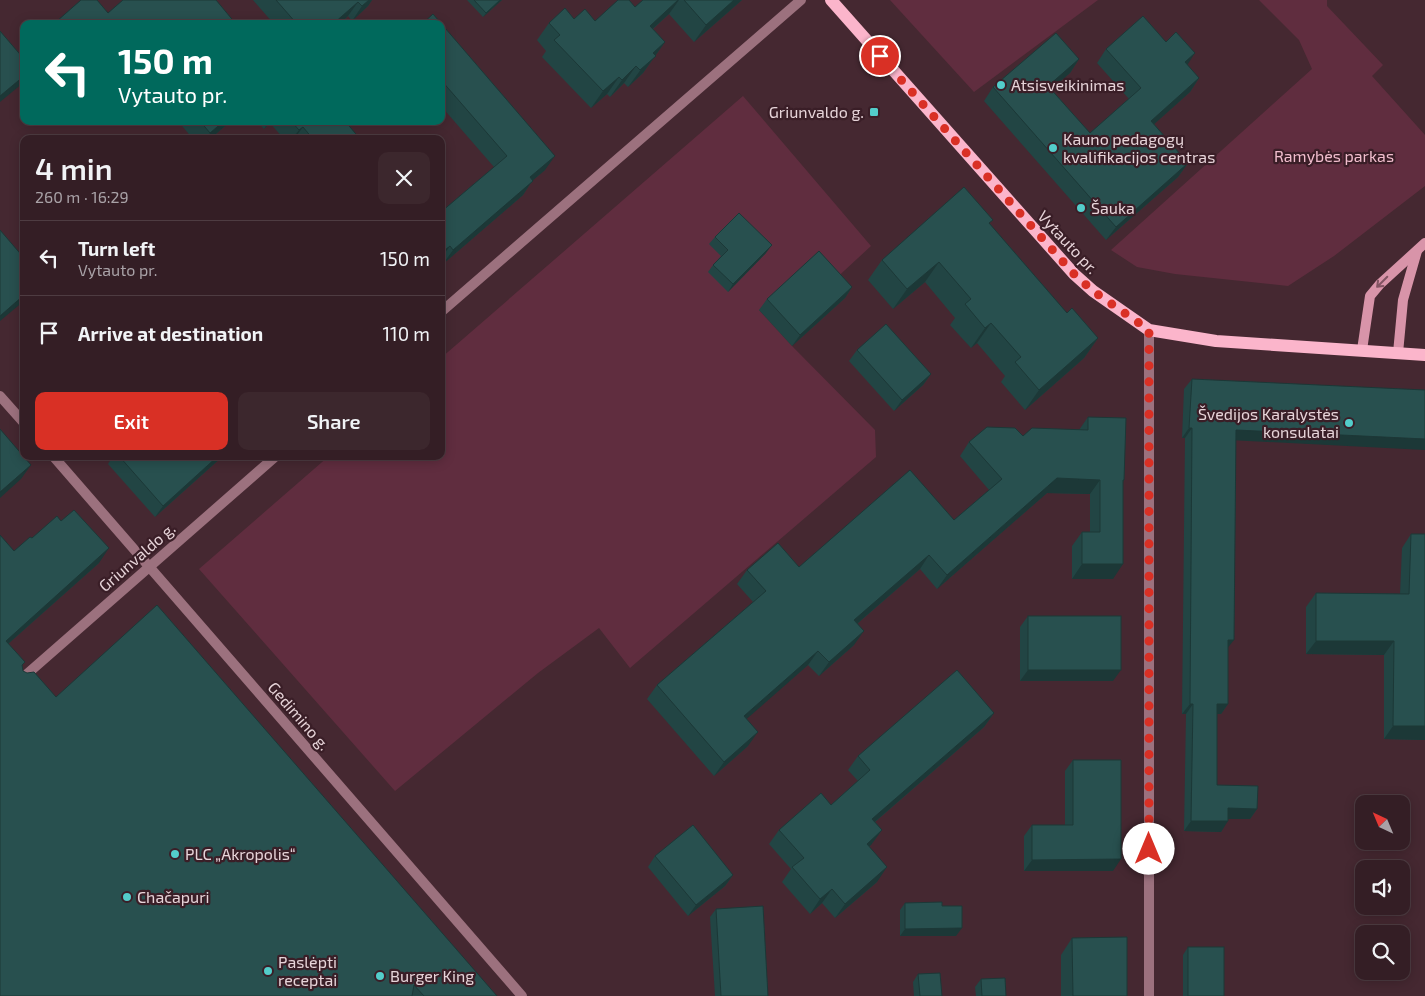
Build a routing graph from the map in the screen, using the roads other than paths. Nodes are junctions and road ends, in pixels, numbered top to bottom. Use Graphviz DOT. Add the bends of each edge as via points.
graph roads {
  1 [pos="801,0"];
  2 [pos="831,0"];
  3 [pos="1421,246"];
  4 [pos="445,309"];
  5 [pos="1149,330"];
  6 [pos="1362,350"];
  7 [pos="1398,353"];
  8 [pos="1425,354"];
  9 [pos="0,396"];
  10 [pos="20,418"];
  11 [pos="56,460"];
  12 [pos="271,460"];
  13 [pos="149,566"];
  14 [pos="19,681"];
  15 [pos="522,996"];
  16 [pos="1149,996"];
  1 -- 4 [label="street"];
  2 -- 5 [label="main road, Vytauto pr." via="1074,274"];
  3 -- 6 [label="street, one-way" via="1370,296"];
  3 -- 7 [label="street" via="1402,300"];
  5 -- 6 [label="main road, Vytauto pr." via="1216,341"];
  5 -- 16 [label="street"];
  6 -- 7 [label="main road, Vytauto pr."];
  7 -- 8 [label="main road, Vytauto pr."];
  9 -- 10 [label="street"];
  11 -- 13 [label="street, Gedimino g."];
  12 -- 13 [label="street, Griunvaldo g."];
  13 -- 14 [label="street, Griunvaldo g."];
  13 -- 15 [label="street, Gedimino g."];
}
